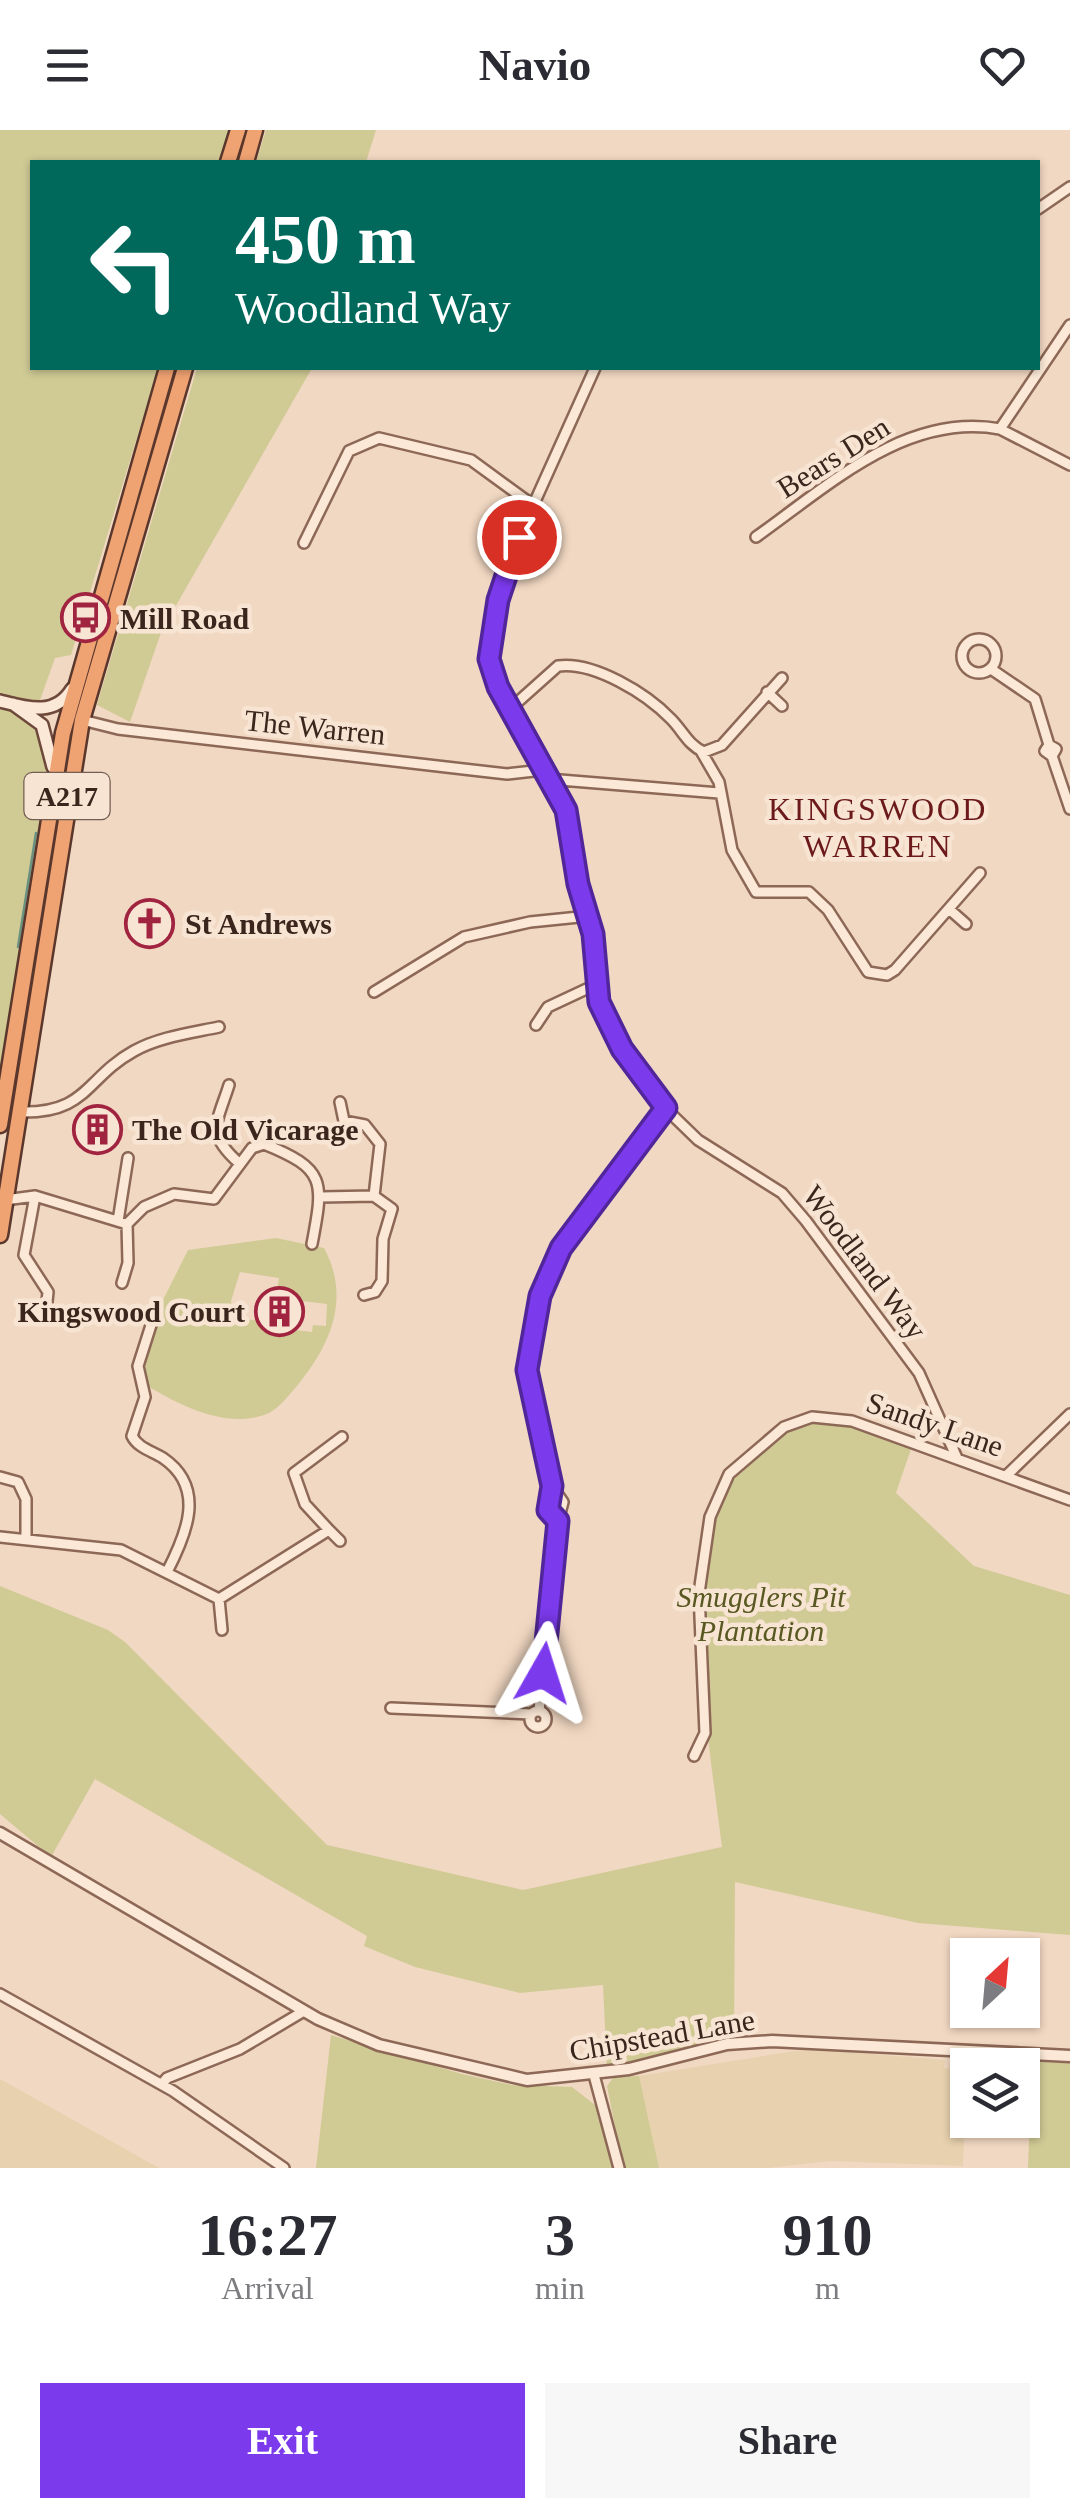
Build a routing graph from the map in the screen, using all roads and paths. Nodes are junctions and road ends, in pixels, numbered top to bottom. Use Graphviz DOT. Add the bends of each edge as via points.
graph roads {
  1 [pos="238,130"];
  2 [pos="255,130"];
  3 [pos="229,160"];
  4 [pos="247,160"];
  5 [pos="1070,187"];
  6 [pos="1040,208"];
  7 [pos="1070,325"];
  8 [pos="166,370"];
  9 [pos="184,370"];
  10 [pos="594,370"];
  11 [pos="1040,370"];
  12 [pos="1040,370"];
  13 [pos="1000,429"];
  14 [pos="1070,465"];
  15 [pos="534,506"];
  16 [pos="756,537"];
  17 [pos="304,543"];
  18 [pos="991,669"];
  19 [pos="782,678"];
  20 [pos="74,685"];
  21 [pos="767,692"];
  22 [pos="6,702"];
  23 [pos="782,706"];
  24 [pos="511,708"];
  25 [pos="82,720"];
  26 [pos="700,751"];
  27 [pos="546,775"];
  28 [pos="53,781"];
  29 [pos="718,794"];
  30 [pos="1070,809"];
  31 [pos="980,873"];
  32 [pos="949,909"];
  33 [pos="589,916"];
  34 [pos="966,924"];
  35 [pos="595,985"];
  36 [pos="374,992"];
  37 [pos="536,1025"];
  38 [pos="218,1027"];
  39 [pos="229,1084"];
  40 [pos="340,1102"];
  41 [pos="666,1108"];
  42 [pos="19,1112"];
  43 [pos="0,1125"];
  44 [pos="128,1158"];
  45 [pos="239,1163"];
  46 [pos="35,1196"];
  47 [pos="374,1196"];
  48 [pos="320,1198"];
  49 [pos="5,1200"];
  50 [pos="123,1223"];
  51 [pos="0,1235"];
  52 [pos="312,1244"];
  53 [pos="122,1283"];
  54 [pos="364,1295"];
  55 [pos="46,1311"];
  56 [pos="152,1322"];
  57 [pos="1070,1414"];
  58 [pos="342,1437"];
  59 [pos="957,1458"];
  60 [pos="1006,1476"];
  61 [pos="0,1478"];
  62 [pos="1070,1500"];
  63 [pos="329,1530"];
  64 [pos="0,1537"];
  65 [pos="26,1539"];
  66 [pos="340,1542"];
  67 [pos="166,1572"];
  68 [pos="219,1599"];
  69 [pos="222,1630"];
  70 [pos="391,1708"];
  71 [pos="694,1756"];
  72 [pos="0,1824"];
  73 [pos="0,1833"];
  74 [pos="19,1844"];
  75 [pos="0,1994"];
  76 [pos="304,2011"];
  77 [pos="1070,2056"];
  78 [pos="594,2075"];
  79 [pos="162,2084"];
  80 [pos="284,2168"];
  81 [pos="618,2168"];
  1 -- 3 [label="highway"];
  2 -- 4 [label="highway"];
  5 -- 6 [label="street"];
  7 -- 12 [label="street"];
  8 -- 20 [label="highway, A217"];
  9 -- 25 [label="highway, A217"];
  10 -- 15 [label="street, Woodland Way"];
  11 -- 13 [label="street"];
  13 -- 14 [label="street"];
  13 -- 16 [label="street, Bears Den" via="964,425 917,435 858,465"];
  15 -- 17 [label="street" via="471,460 379,438 349,452"];
  15 -- 24 [label="street, Woodland Way" via="507,568 488,645 493,674"];
  18 -- 30 [label="street" via="1035,699"];
  19 -- 21 [label="street"];
  20 -- 22 [label="main road" via="58,706"];
  20 -- 28 [label="highway, A217"];
  21 -- 23 [label="street"];
  21 -- 26 [label="street" via="722,745"];
  22 -- 28 [label="main road" via="42,725"];
  24 -- 26 [label="street" via="558,666 586,668 670,716"];
  24 -- 27 [label="street, Woodland Way"];
  25 -- 27 [label="street, The Warren" via="118,730"];
  25 -- 42 [label="highway, A217"];
  26 -- 29 [label="street"];
  27 -- 29 [label="street, The Warren"];
  27 -- 33 [label="street, Woodland Way" via="566,810"];
  28 -- 43 [label="highway, A217"];
  29 -- 32 [label="street" via="732,850 756,892 798,889 821,901 868,972 895,970"];
  31 -- 32 [label="street"];
  32 -- 34 [label="street"];
  33 -- 35 [label="street, Woodland Way"];
  33 -- 36 [label="street" via="464,937"];
  35 -- 37 [label="street" via="548,1007"];
  35 -- 41 [label="street, Woodland Way" via="622,1049"];
  38 -- 42 [label="street" via="137,1049 70,1104"];
  39 -- 45 [label="street" via="216,1134"];
  40 -- 47 [label="street" via="344,1122 365,1126 380,1144"];
  41 -- 59 [label="street, Woodland Way" via="698,1140 794,1206 919,1373"];
  41 -- 70 [label="street" via="561,1248 540,1296 528,1382 552,1486 564,1507 535,1712"];
  42 -- 49 [label="highway, A217"];
  44 -- 50 [label="street"];
  45 -- 48 [label="street" via="255,1145 268,1146 308,1166"];
  45 -- 50 [label="street" via="210,1202 174,1194"];
  46 -- 49 [label="street"];
  46 -- 50 [label="street"];
  46 -- 55 [label="street" via="24,1255 48,1292"];
  47 -- 48 [label="street"];
  47 -- 54 [label="street" via="393,1213 384,1236 382,1281"];
  48 -- 52 [label="street"];
  49 -- 51 [label="highway, A217"];
  50 -- 53 [label="street" via="128,1262"];
  56 -- 67 [label="street" via="138,1366 145,1396 132,1436 175,1469 190,1505 187,1534"];
  57 -- 60 [label="street"];
  58 -- 63 [label="street" via="294,1472 305,1504"];
  59 -- 60 [label="street, Sandy Lane"];
  59 -- 71 [label="street, Sandy Lane" via="852,1420 812,1418 784,1427 730,1474 710,1517 699,1593 706,1720"];
  60 -- 62 [label="street, Sandy Lane"];
  61 -- 65 [label="street" via="18,1482 26,1499"];
  63 -- 66 [label="street"];
  63 -- 68 [label="street"];
  64 -- 65 [label="street"];
  65 -- 67 [label="street" via="121,1550"];
  67 -- 68 [label="street"];
  68 -- 69 [label="street"];
  72 -- 74 [label="street, Chipstead Lane"];
  73 -- 74 [label="street, Chipstead Lane"];
  74 -- 76 [label="street, Chipstead Lane"];
  75 -- 79 [label="street"];
  76 -- 78 [label="street, Chipstead Lane" via="379,2045 505,2078"];
  76 -- 79 [label="street"];
  77 -- 78 [label="street, Chipstead Lane" via="772,2041 727,2044"];
  78 -- 81 [label="street"];
  79 -- 80 [label="street"];
}
